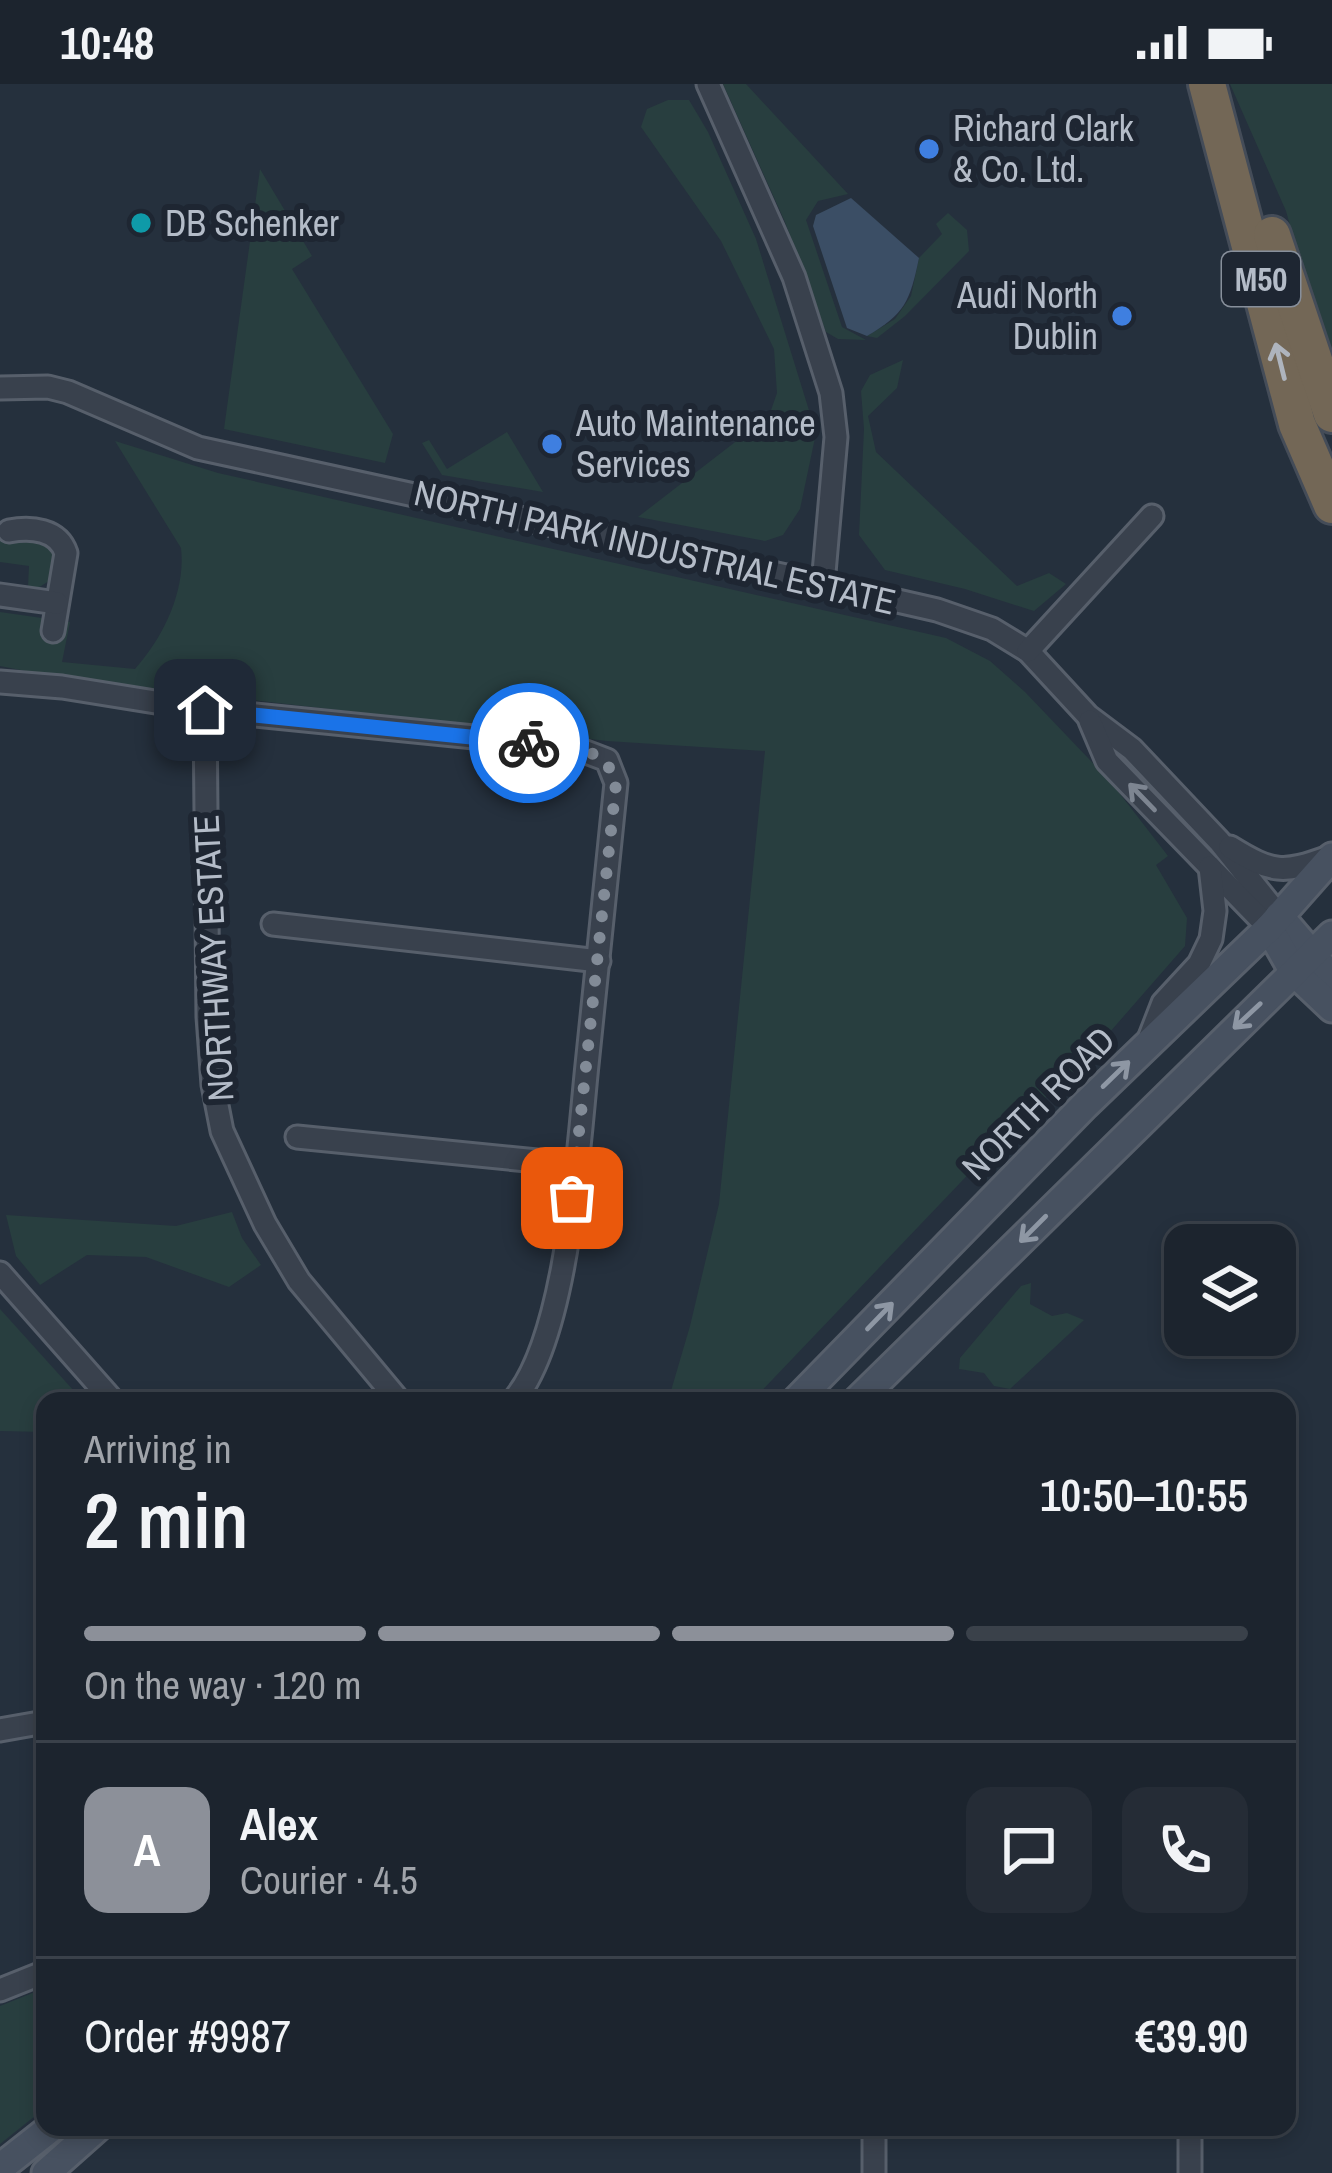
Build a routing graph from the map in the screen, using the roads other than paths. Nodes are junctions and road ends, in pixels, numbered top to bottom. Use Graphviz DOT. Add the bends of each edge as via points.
graph roads {
  1 [pos="708,84"];
  2 [pos="1210,84"];
  3 [pos="0,388"];
  4 [pos="1332,413"];
  5 [pos="1332,505"];
  6 [pos="1152,516"];
  7 [pos="9,530"];
  8 [pos="823,584"];
  9 [pos="0,595"];
  10 [pos="57,603"];
  11 [pos="53,631"];
  12 [pos="1028,651"];
  13 [pos="0,682"];
  14 [pos="205,710"];
  15 [pos="1088,716"];
  16 [pos="1220,841"];
  17 [pos="1332,856"];
  18 [pos="1210,868"];
  19 [pos="1274,922"];
  20 [pos="273,924"];
  21 [pos="1332,935"];
  22 [pos="598,961"];
  23 [pos="1302,964"];
  24 [pos="1332,978"];
  25 [pos="1332,1008"];
  26 [pos="1148,1043"];
  27 [pos="297,1137"];
  28 [pos="577,1166"];
  29 [pos="0,1273"];
  30 [pos="105,1392"];
  31 [pos="392,1392"];
  32 [pos="521,1392"];
  33 [pos="805,1392"];
  34 [pos="866,1392"];
  35 [pos="36,1724"];
  36 [pos="0,1730"];
  37 [pos="36,1976"];
  38 [pos="0,1990"];
  39 [pos="41,2136"];
  40 [pos="88,2136"];
  41 [pos="874,2136"];
  42 [pos="1190,2136"];
  43 [pos="0,2168"];
  44 [pos="46,2173"];
  45 [pos="874,2173"];
  46 [pos="1190,2173"];
  1 -- 8 [label="street" via="794,277 837,418"];
  2 -- 4 [label="highway, M50" via="1257,190"];
  5 -- 2 [label="highway, M50, one-way" via="1297,424"];
  3 -- 8 [label="street, NORTH PARK INDUSTRIAL ESTATE" via="48,387 188,444"];
  6 -- 12 [label="street"];
  7 -- 10 [label="street" via="62,541"];
  8 -- 12 [label="street, NORTH PARK INDUSTRIAL ESTATE" via="938,610"];
  9 -- 10 [label="street"];
  10 -- 11 [label="street"];
  12 -- 15 [label="street, NORTH PARK INDUSTRIAL ESTATE"];
  13 -- 14 [label="street"];
  14 -- 22 [label="street" via="572,747 607,760 616,783"];
  14 -- 31 [label="street, NORTHWAY ESTATE" via="208,1017 223,1131 299,1281"];
  15 -- 16 [label="street, NORTH PARK INDUSTRIAL ESTATE" via="1132,749"];
  18 -- 15 [label="street, NORTH PARK INDUSTRIAL ESTATE, one-way" via="1107,761"];
  16 -- 17 [label="street, NORTH ROAD" via="1275,870"];
  16 -- 19 [label="street, NORTH PARK INDUSTRIAL ESTATE"];
  17 -- 19 [label="main road, NORTH ROAD"];
  18 -- 19 [label="street, NORTH PARK INDUSTRIAL ESTATE"];
  18 -- 26 [label="street" via="1211,939 1163,1004"];
  19 -- 23 [label="main road"];
  19 -- 26 [label="main road, NORTH ROAD"];
  20 -- 22 [label="street, NORTHWAY ESTATE"];
  21 -- 23 [label="main road"];
  22 -- 28 [label="street"];
  23 -- 24 [label="main road"];
  23 -- 25 [label="main road"];
  23 -- 34 [label="main road, one-way"];
  33 -- 26 [label="main road, NORTH ROAD, one-way"];
  27 -- 28 [label="street"];
  28 -- 32 [label="street" via="564,1262"];
  29 -- 30 [label="street"];
  35 -- 36 [label="street"];
  37 -- 38 [label="street"];
  39 -- 43 [label="main road"];
  40 -- 44 [label="main road"];
  41 -- 45 [label="street"];
  42 -- 46 [label="street"];
}
